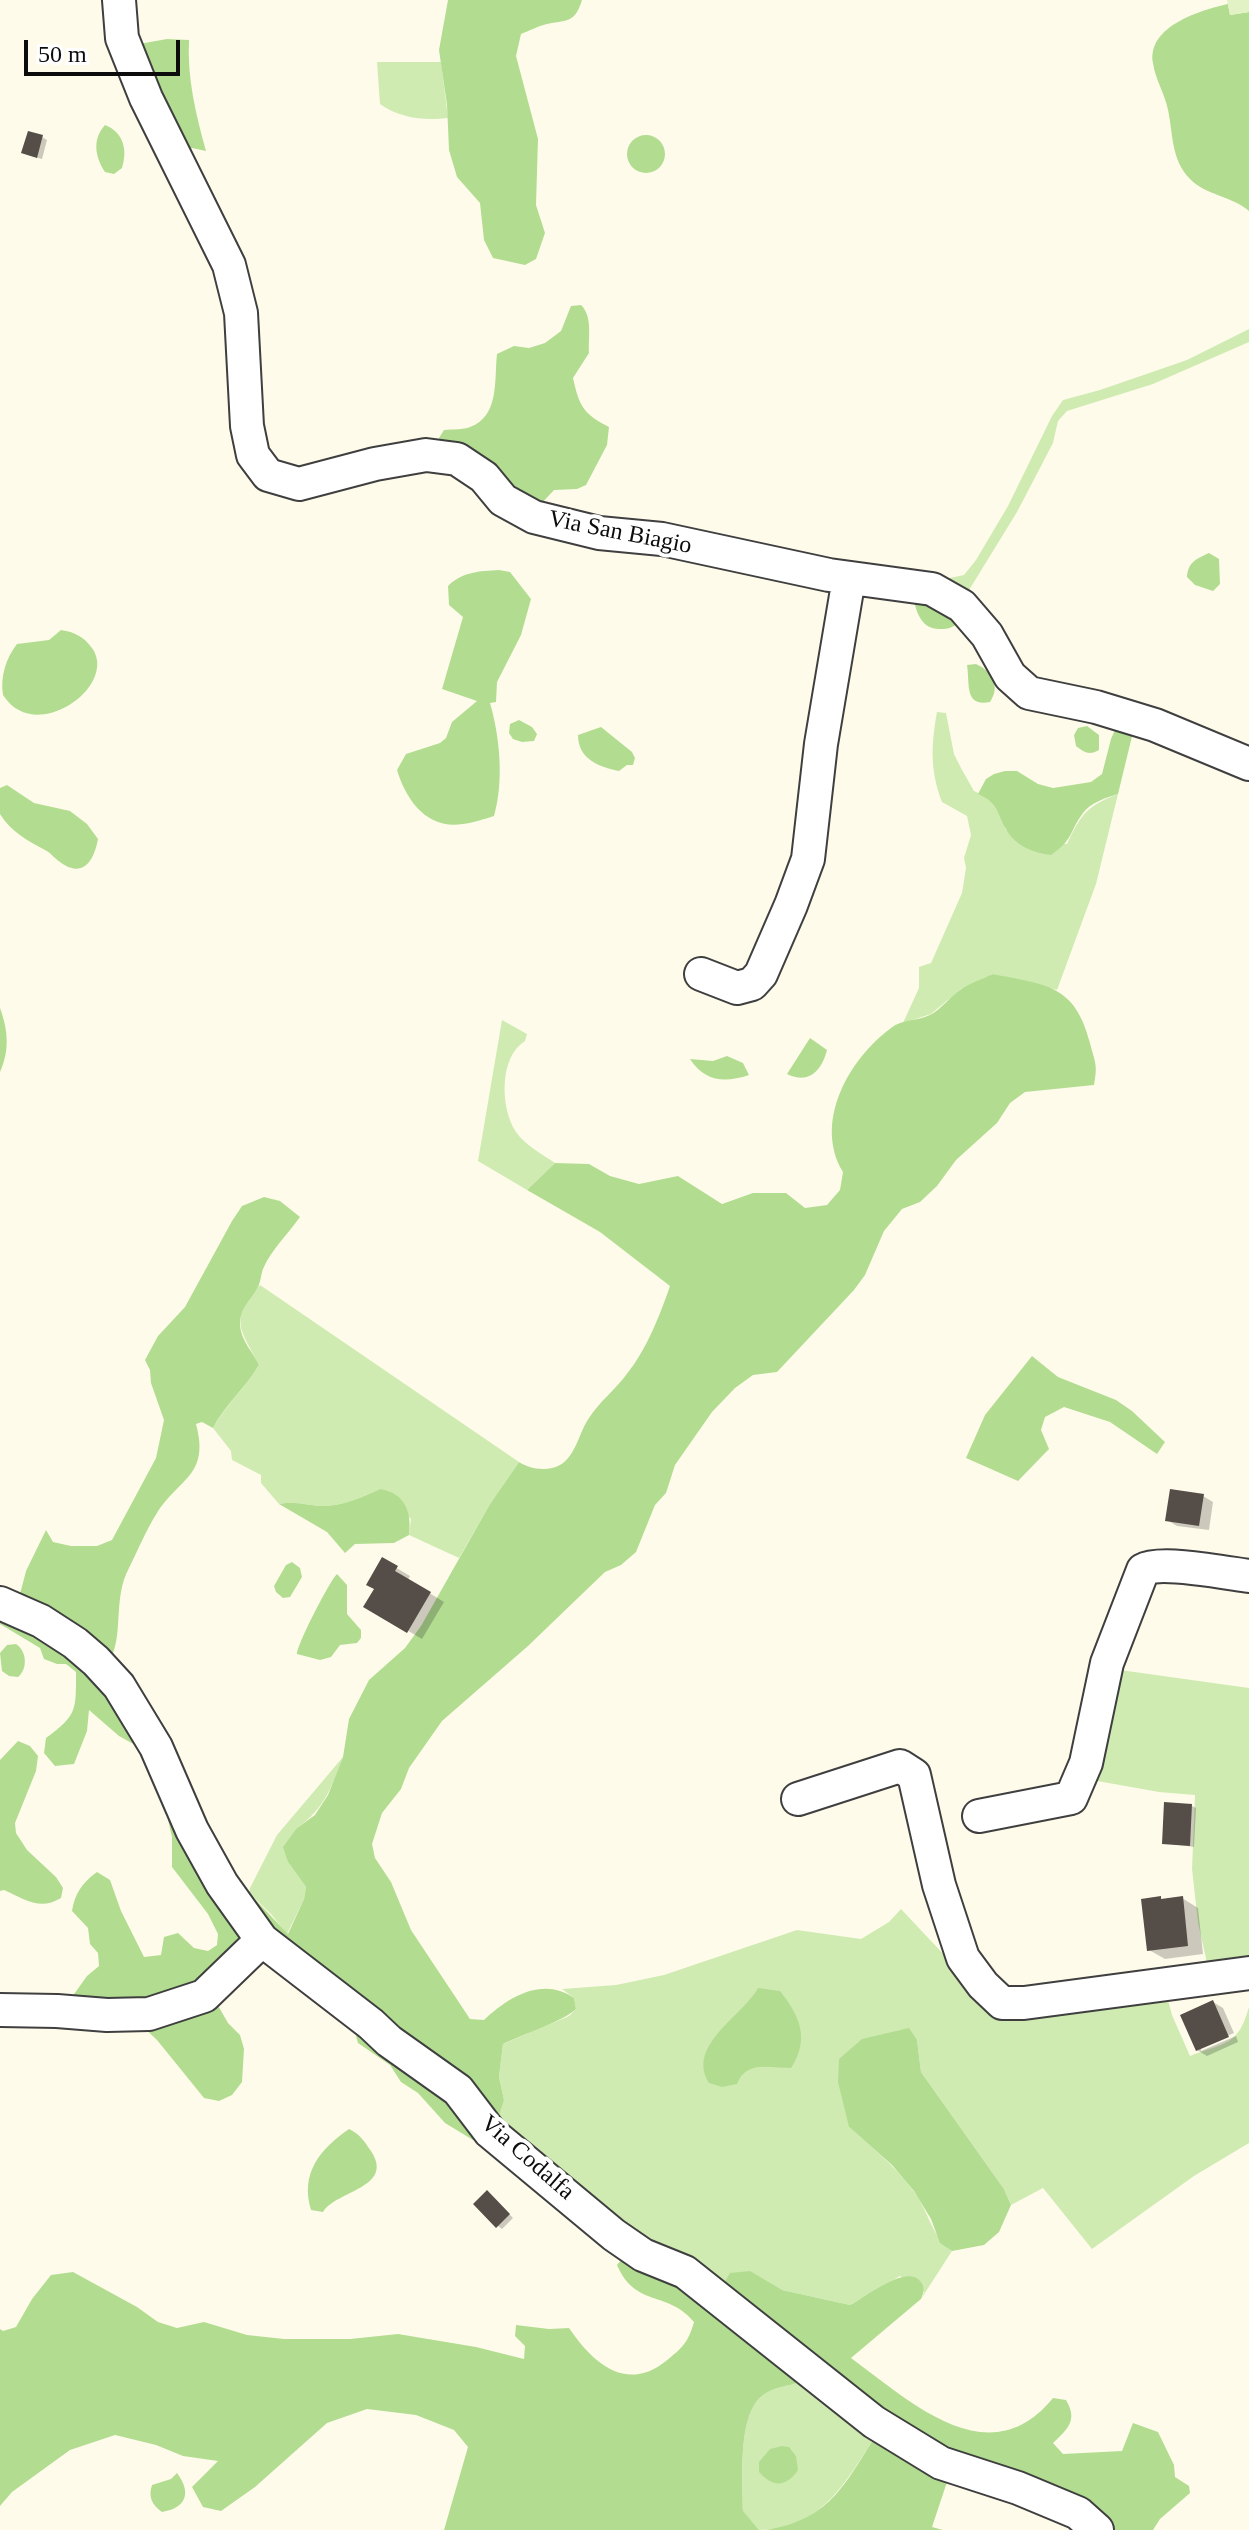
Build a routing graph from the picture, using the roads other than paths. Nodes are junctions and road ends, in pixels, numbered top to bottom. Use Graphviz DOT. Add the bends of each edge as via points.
graph roads {
  1 [pos="119,0"];
  2 [pos="849,578"];
  3 [pos="1249,764"];
  4 [pos="701,974"];
  5 [pos="1249,1576"];
  6 [pos="0,1603"];
  7 [pos="798,1799"];
  8 [pos="979,1816"];
  9 [pos="262,1940"];
  10 [pos="1249,1973"];
  11 [pos="0,2010"];
  12 [pos="1097,2530"];
  1 -- 2 [label="street, Via San Biagio" via="122,38 146,98 229,265 241,313 247,426 253,455 268,475 299,484 426,455 457,459 484,477 503,500 534,517"];
  2 -- 3 [label="street, Via San Biagio" via="932,589 962,606 987,635 1010,676 1029,693 1155,725"];
  2 -- 4 [label="street" via="808,859 795,894 752,984 737,988"];
  5 -- 8 [label="street" via="1171,1567 1143,1570 1107,1663 1086,1763 1071,1798"];
  6 -- 9 [label="street, Via Codalfa" via="75,1643 119,1686 156,1747 222,1884"];
  7 -- 10 [label="street" via="900,1766 914,1775 939,1885 963,1958 1002,2003"];
  9 -- 11 [label="street" via="204,1996 149,2014"];
  9 -- 12 [label="street, Via Codalfa" via="458,2090 490,2132 614,2235 643,2255 685,2272 874,2422 941,2463 1078,2513"];
}
